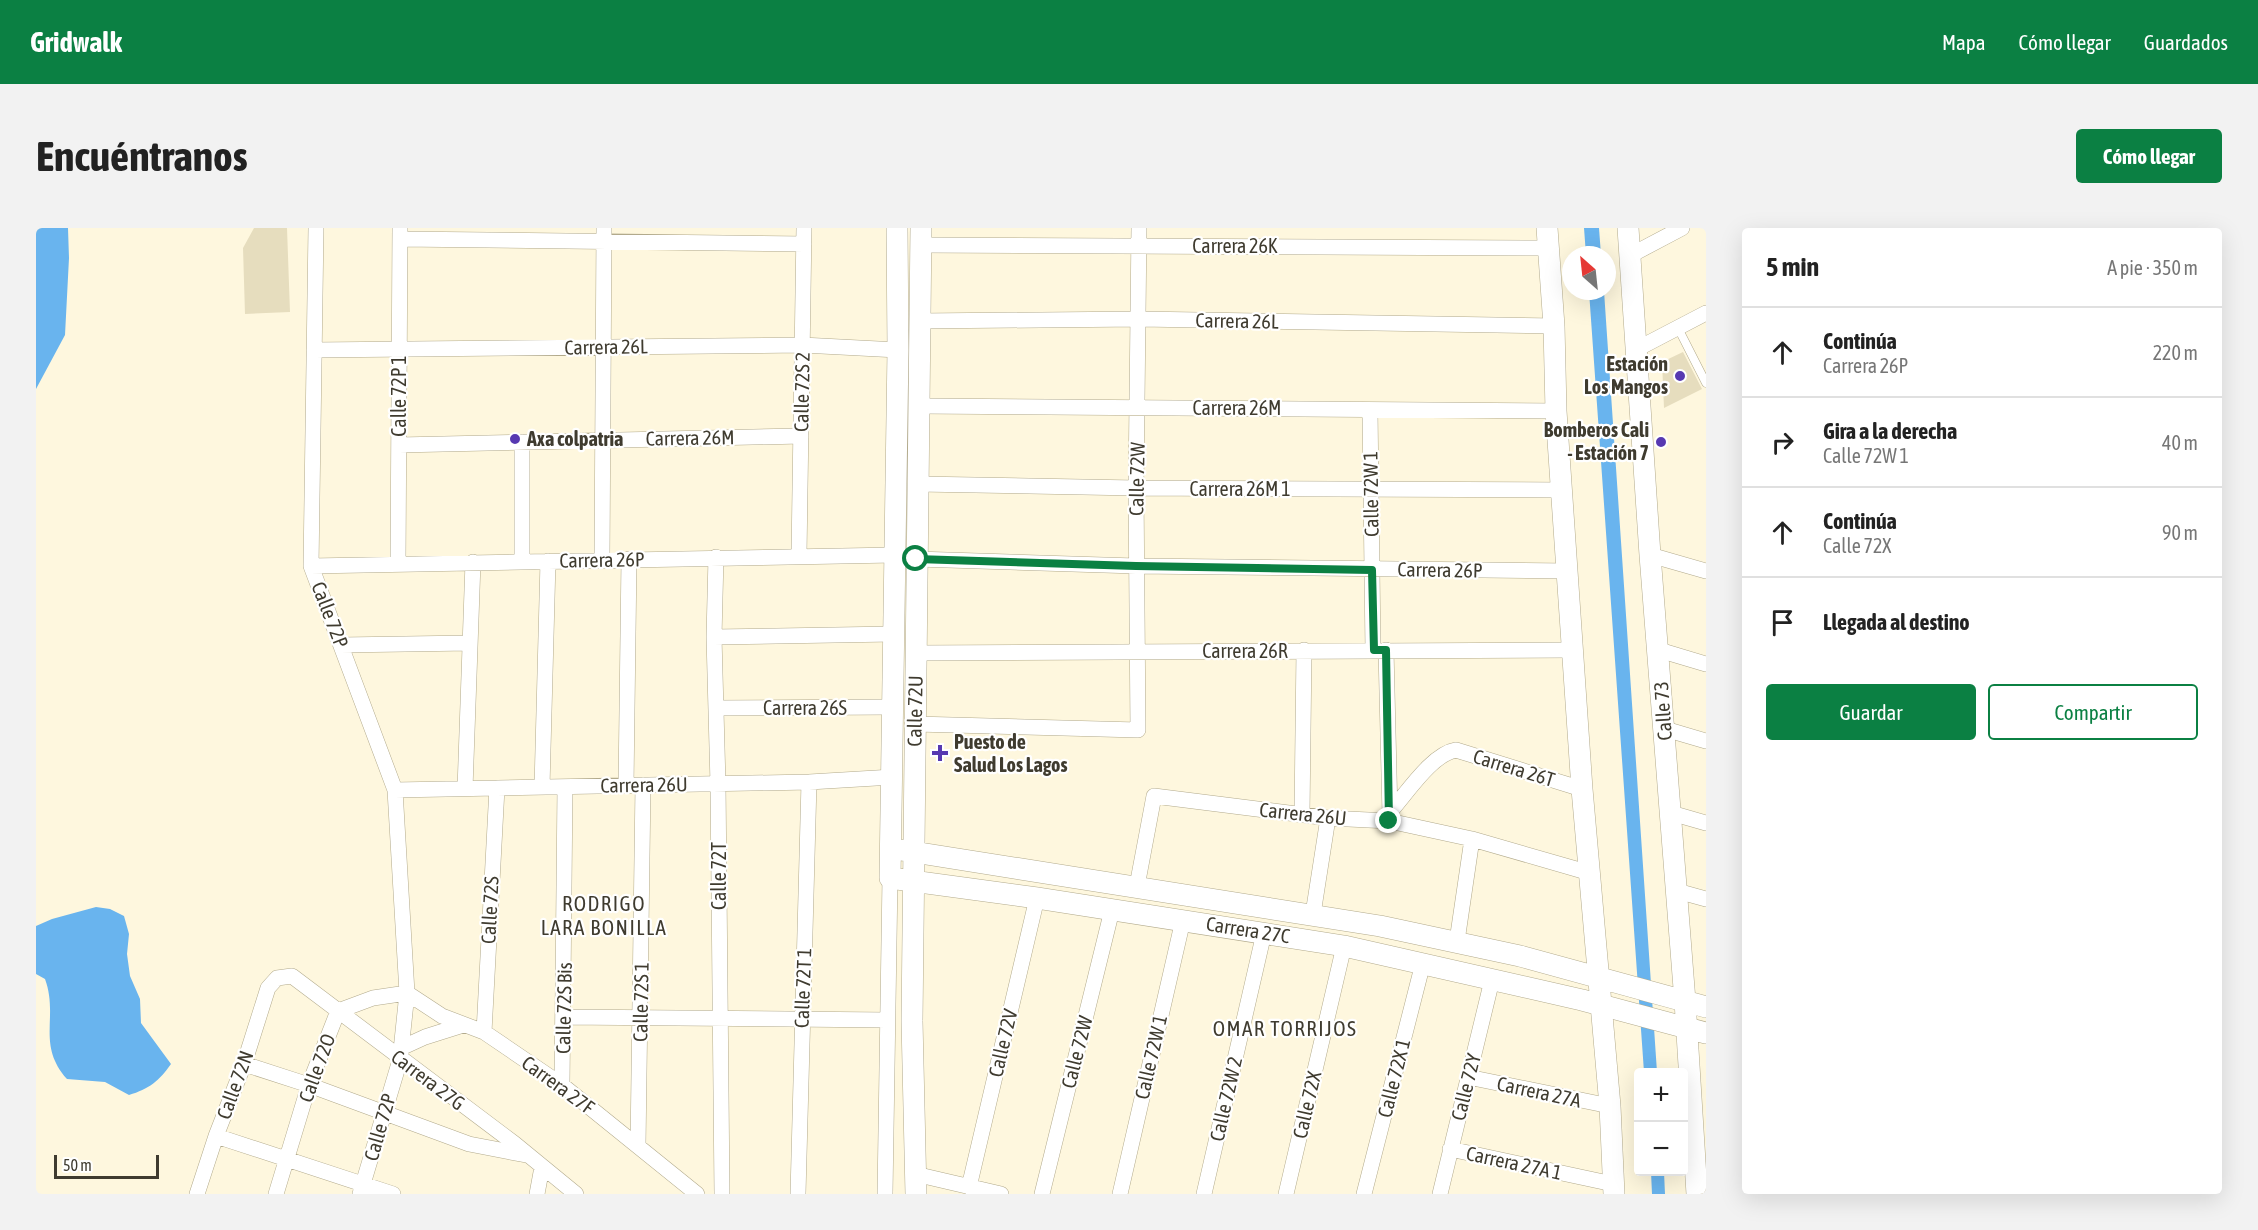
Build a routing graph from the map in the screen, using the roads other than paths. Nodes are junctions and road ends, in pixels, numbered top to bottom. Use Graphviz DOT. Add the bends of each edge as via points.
graph roads {
  1 [pos="316,228"];
  2 [pos="804,228"];
  3 [pos="897,228"];
  4 [pos="1139,228"];
  5 [pos="1628,228"];
  6 [pos="1682,228"];
  7 [pos="400,233"];
  8 [pos="604,235"];
  9 [pos="920,237"];
  10 [pos="1548,238"];
  11 [pos="804,244"];
  12 [pos="1139,245"];
  13 [pos="1631,255"];
  14 [pos="1706,313"];
  15 [pos="1140,319"];
  16 [pos="920,321"];
  17 [pos="1554,326"];
  18 [pos="1678,327"];
  19 [pos="802,345"];
  20 [pos="603,347"];
  21 [pos="399,349"];
  22 [pos="1637,349"];
  23 [pos="314,350"];
  24 [pos="898,350"];
  25 [pos="1706,383"];
  26 [pos="919,406"];
  27 [pos="1138,408"];
  28 [pos="1370,410"];
  29 [pos="1556,411"];
  30 [pos="801,436"];
  31 [pos="602,440"];
  32 [pos="522,442"];
  33 [pos="399,445"];
  34 [pos="918,484"];
  35 [pos="1136,488"];
  36 [pos="1370,490"];
  37 [pos="1562,490"];
  38 [pos="800,555"];
  39 [pos="894,555"];
  40 [pos="1650,555"];
  41 [pos="716,557"];
  42 [pos="628,559"];
  43 [pos="916,559"];
  44 [pos="602,560"];
  45 [pos="522,561"];
  46 [pos="548,561"];
  47 [pos="473,562"];
  48 [pos="398,564"];
  49 [pos="311,566"];
  50 [pos="1136,566"];
  51 [pos="1372,570"];
  52 [pos="1706,571"];
  53 [pos="1568,572"];
  54 [pos="893,634"];
  55 [pos="714,637"];
  56 [pos="470,643"];
  57 [pos="341,645"];
  58 [pos="1304,650"];
  59 [pos="1380,650"];
  60 [pos="1574,650"];
  61 [pos="1659,650"];
  62 [pos="1137,651"];
  63 [pos="916,652"];
  64 [pos="1706,664"];
  65 [pos="893,707"];
  66 [pos="716,708"];
  67 [pos="915,724"];
  68 [pos="1665,729"];
  69 [pos="1706,741"];
  70 [pos="893,777"];
  71 [pos="809,782"];
  72 [pos="718,784"];
  73 [pos="644,785"];
  74 [pos="626,786"];
  75 [pos="542,787"];
  76 [pos="565,787"];
  77 [pos="497,788"];
  78 [pos="465,789"];
  79 [pos="1582,789"];
  80 [pos="395,790"];
  81 [pos="1671,813"];
  82 [pos="1302,814"];
  83 [pos="1390,816"];
  84 [pos="1328,818"];
  85 [pos="1706,823"];
  86 [pos="1472,839"];
  87 [pos="892,849"];
  88 [pos="913,852"];
  89 [pos="1590,873"];
  90 [pos="890,878"];
  91 [pos="915,880"];
  92 [pos="1137,886"];
  93 [pos="1677,891"];
  94 [pos="1037,898"];
  95 [pos="1706,899"];
  96 [pos="1112,910"];
  97 [pos="1313,914"];
  98 [pos="1183,920"];
  99 [pos="1264,933"];
  100 [pos="1457,941"];
  101 [pos="1344,946"];
  102 [pos="1423,963"];
  103 [pos="1599,977"];
  104 [pos="277,978"];
  105 [pos="1492,980"];
  106 [pos="407,993"];
  107 [pos="1685,1001"];
  108 [pos="1601,1006"];
  109 [pos="1706,1007"];
  110 [pos="338,1011"];
  111 [pos="564,1017"];
  112 [pos="641,1017"];
  113 [pos="720,1020"];
  114 [pos="802,1020"];
  115 [pos="887,1020"];
  116 [pos="463,1025"];
  117 [pos="1696,1030"];
  118 [pos="484,1032"];
  119 [pos="401,1054"];
  120 [pos="244,1064"];
  121 [pos="1468,1077"];
  122 [pos="309,1085"];
  123 [pos="562,1085"];
  124 [pos="1610,1106"];
  125 [pos="384,1113"];
  126 [pos="216,1137"];
  127 [pos="1700,1141"];
  128 [pos="638,1146"];
  129 [pos="1450,1149"];
  130 [pos="528,1155"];
  131 [pos="286,1160"];
  132 [pos="542,1167"];
  133 [pos="916,1184"];
  134 [pos="969,1187"];
  135 [pos="362,1189"];
  136 [pos="1614,1189"];
  137 [pos="197,1194"];
  138 [pos="276,1194"];
  139 [pos="393,1194"];
  140 [pos="537,1194"];
  141 [pos="576,1194"];
  142 [pos="697,1194"];
  143 [pos="722,1194"];
  144 [pos="798,1194"];
  145 [pos="885,1194"];
  146 [pos="1000,1194"];
  147 [pos="1042,1194"];
  148 [pos="1120,1194"];
  149 [pos="1204,1194"];
  150 [pos="1286,1194"];
  151 [pos="1364,1194"];
  152 [pos="1440,1194"];
  153 [pos="1697,1194"];
  1 -- 23 [label="street, Calle 72P"];
  2 -- 11 [label="street, Calle 72S 2"];
  3 -- 24 [label="street, Calle 72U"];
  4 -- 12 [label="street, Calle 72W"];
  5 -- 13 [label="street, Calle 73"];
  6 -- 13 [label="street"];
  7 -- 8 [label="street"];
  7 -- 21 [label="street, Calle 72P 1"];
  8 -- 11 [label="street"];
  8 -- 20 [label="street"];
  9 -- 12 [label="street, Carrera 26K"];
  9 -- 16 [label="street, Calle 72U"];
  10 -- 12 [label="street, Carrera 26K"];
  10 -- 17 [label="street"];
  11 -- 19 [label="street, Calle 72S 2"];
  12 -- 15 [label="street, Calle 72W"];
  13 -- 22 [label="street, Calle 73"];
  14 -- 18 [label="street"];
  15 -- 16 [label="street, Carrera 26L"];
  15 -- 17 [label="street, Carrera 26L"];
  15 -- 27 [label="street, Calle 72W"];
  16 -- 26 [label="street, Calle 72U"];
  17 -- 29 [label="street"];
  18 -- 22 [label="street"];
  18 -- 25 [label="lane"];
  19 -- 20 [label="street, Carrera 26L"];
  19 -- 24 [label="street, Carrera 26L"];
  19 -- 30 [label="street, Calle 72S 2"];
  20 -- 21 [label="street, Carrera 26L"];
  20 -- 31 [label="street"];
  21 -- 23 [label="street, Carrera 26L"];
  21 -- 33 [label="street, Calle 72P 1"];
  22 -- 40 [label="street, Calle 73"];
  23 -- 49 [label="street, Calle 72P"];
  24 -- 39 [label="street, Calle 72U"];
  26 -- 27 [label="street, Carrera 26M"];
  26 -- 34 [label="street, Calle 72U"];
  27 -- 28 [label="street, Carrera 26M"];
  27 -- 35 [label="street, Calle 72W"];
  28 -- 29 [label="street, Carrera 26M"];
  28 -- 36 [label="street, Calle 72W 1"];
  29 -- 37 [label="street"];
  30 -- 31 [label="street, Carrera 26M"];
  30 -- 38 [label="street, Calle 72S 2"];
  31 -- 32 [label="street, Carrera 26M"];
  31 -- 44 [label="street"];
  32 -- 33 [label="street, Carrera 26M"];
  32 -- 45 [label="street"];
  33 -- 48 [label="street, Calle 72P 1"];
  34 -- 35 [label="street, Carrera 26M 1"];
  34 -- 43 [label="street, Calle 72U"];
  35 -- 36 [label="street, Carrera 26M 1"];
  35 -- 50 [label="street, Calle 72W"];
  36 -- 37 [label="street, Carrera 26M 1"];
  36 -- 51 [label="street, Calle 72W 1"];
  37 -- 53 [label="street"];
  38 -- 39 [label="street, Carrera 26P"];
  38 -- 41 [label="street, Carrera 26P"];
  39 -- 54 [label="street, Calle 72U"];
  40 -- 52 [label="street"];
  40 -- 61 [label="street, Calle 73"];
  41 -- 42 [label="street, Carrera 26P"];
  41 -- 55 [label="street, Calle 72T"];
  42 -- 44 [label="street, Carrera 26P"];
  42 -- 74 [label="street"];
  43 -- 50 [label="street, Carrera 26P"];
  43 -- 63 [label="street, Calle 72U"];
  44 -- 46 [label="street, Carrera 26P"];
  45 -- 46 [label="street, Carrera 26P"];
  45 -- 47 [label="street, Carrera 26P"];
  46 -- 75 [label="street"];
  47 -- 48 [label="street, Carrera 26P"];
  47 -- 56 [label="street"];
  48 -- 49 [label="street, Carrera 26P"];
  49 -- 57 [label="street, Calle 72P"];
  50 -- 51 [label="street, Carrera 26P"];
  50 -- 62 [label="street, Calle 72W"];
  51 -- 53 [label="street, Carrera 26P"];
  51 -- 59 [label="street, Calle 72W 1"];
  53 -- 60 [label="street"];
  54 -- 55 [label="street"];
  54 -- 65 [label="street, Calle 72U"];
  55 -- 66 [label="street, Calle 72T"];
  56 -- 57 [label="street"];
  56 -- 78 [label="street"];
  57 -- 80 [label="street, Calle 72P"];
  58 -- 59 [label="street, Carrera 26R"];
  58 -- 62 [label="street, Carrera 26R"];
  58 -- 82 [label="street"];
  59 -- 60 [label="street, Carrera 26R"];
  59 -- 83 [label="street"];
  60 -- 79 [label="street"];
  61 -- 64 [label="street"];
  61 -- 68 [label="street, Calle 73"];
  62 -- 63 [label="street, Carrera 26R"];
  62 -- 67 [label="street, Calle 72W" via="1138,730"];
  63 -- 67 [label="street, Calle 72U"];
  65 -- 66 [label="street, Carrera 26S"];
  65 -- 70 [label="street, Calle 72U"];
  66 -- 72 [label="street, Calle 72T"];
  67 -- 88 [label="street, Calle 72U"];
  68 -- 69 [label="street"];
  68 -- 81 [label="street, Calle 73"];
  70 -- 71 [label="street, Carrera 26U"];
  70 -- 87 [label="street, Calle 72U"];
  71 -- 72 [label="street, Carrera 26U"];
  71 -- 114 [label="street, Calle 72T 1"];
  72 -- 73 [label="street, Carrera 26U"];
  72 -- 113 [label="street, Calle 72T"];
  73 -- 74 [label="street, Carrera 26U"];
  73 -- 112 [label="street, Calle 72S 1"];
  74 -- 76 [label="street, Carrera 26U"];
  75 -- 76 [label="street, Carrera 26U"];
  75 -- 77 [label="street, Carrera 26U"];
  76 -- 111 [label="street, Calle 72S Bis"];
  77 -- 78 [label="street, Carrera 26U"];
  77 -- 118 [label="street, Calle 72S"];
  78 -- 80 [label="street, Carrera 26U"];
  79 -- 83 [label="street, Carrera 26T" via="1456,750 1436,760"];
  79 -- 89 [label="street"];
  80 -- 106 [label="street, Calle 72P"];
  81 -- 85 [label="street"];
  81 -- 93 [label="street, Calle 73"];
  82 -- 84 [label="street, Carrera 26U"];
  82 -- 92 [label="street, Carrera 26U" via="1154,796"];
  83 -- 84 [label="street, Carrera 26U"];
  83 -- 86 [label="street, Carrera 26U"];
  84 -- 97 [label="street"];
  86 -- 89 [label="street, Carrera 26U"];
  86 -- 100 [label="street"];
  87 -- 88 [label="street, Carrera 27C"];
  87 -- 90 [label="street, Calle 72U"];
  88 -- 91 [label="street, Calle 72U"];
  88 -- 92 [label="street, Carrera 27C"];
  89 -- 103 [label="street"];
  90 -- 91 [label="street, Carrera 27C"];
  90 -- 115 [label="street, Calle 72U"];
  91 -- 94 [label="street, Carrera 27C"];
  91 -- 133 [label="street, Calle 72U" via="912,1021"];
  92 -- 97 [label="street, Carrera 27C"];
  93 -- 95 [label="street"];
  93 -- 107 [label="street, Calle 73"];
  94 -- 96 [label="street, Carrera 27C"];
  94 -- 134 [label="street, Calle 72V"];
  96 -- 98 [label="street, Carrera 27C"];
  96 -- 147 [label="street, Calle 72W"];
  97 -- 100 [label="street, Carrera 27C"];
  98 -- 99 [label="street, Carrera 27C"];
  98 -- 148 [label="street, Calle 72W 1"];
  99 -- 101 [label="street, Carrera 27C"];
  99 -- 149 [label="street, Calle 72W 2"];
  100 -- 103 [label="street, Carrera 27C"];
  101 -- 102 [label="street, Carrera 27C"];
  101 -- 150 [label="street, Calle 72X"];
  102 -- 105 [label="street, Carrera 27C"];
  102 -- 151 [label="street, Calle 72X 1"];
  103 -- 107 [label="street"];
  103 -- 108 [label="street"];
  104 -- 110 [label="street, Carrera 27G" via="292,976"];
  104 -- 120 [label="street, Calle 72N" via="268,988"];
  105 -- 108 [label="street, Carrera 27C"];
  105 -- 121 [label="street, Calle 72Y"];
  106 -- 110 [label="street, Calle 72O" via="373,998"];
  106 -- 116 [label="street, Carrera 27F"];
  106 -- 119 [label="street, Calle 72P"];
  107 -- 109 [label="street"];
  107 -- 117 [label="street, Calle 73"];
  108 -- 117 [label="street"];
  108 -- 124 [label="street"];
  110 -- 119 [label="street, Carrera 27G"];
  110 -- 122 [label="street, Calle 72O"];
  111 -- 112 [label="street"];
  111 -- 123 [label="street, Calle 72S Bis"];
  112 -- 113 [label="street"];
  112 -- 128 [label="street, Calle 72S 1"];
  113 -- 114 [label="street"];
  113 -- 143 [label="street, Calle 72T"];
  114 -- 115 [label="street"];
  114 -- 144 [label="street, Calle 72T 1"];
  115 -- 145 [label="street, Calle 72U"];
  116 -- 118 [label="street, Carrera 27F"];
  116 -- 119 [label="street" via="425,1037"];
  117 -- 127 [label="street, Calle 73"];
  118 -- 123 [label="street, Carrera 27F"];
  119 -- 125 [label="street, Calle 72P"];
  119 -- 130 [label="street, Carrera 27G"];
  120 -- 122 [label="street"];
  120 -- 126 [label="street, Calle 72N"];
  121 -- 124 [label="street, Carrera 27A"];
  121 -- 129 [label="street, Calle 72Y"];
  122 -- 125 [label="street"];
  122 -- 131 [label="street, Calle 72O"];
  123 -- 128 [label="street, Carrera 27F"];
  124 -- 136 [label="street"];
  125 -- 130 [label="street" via="470,1144"];
  125 -- 135 [label="street, Calle 72P"];
  126 -- 131 [label="street"];
  126 -- 137 [label="street, Calle 72N"];
  127 -- 153 [label="street, Calle 73"];
  128 -- 142 [label="street, Carrera 27F"];
  129 -- 136 [label="street, Carrera 27A 1"];
  129 -- 152 [label="street, Calle 72Y"];
  130 -- 132 [label="street, Carrera 27G"];
  131 -- 135 [label="street"];
  131 -- 138 [label="street, Calle 72O"];
  132 -- 140 [label="street"];
  132 -- 141 [label="street, Carrera 27G"];
  133 -- 134 [label="street"];
  134 -- 146 [label="street"];
  135 -- 139 [label="street"];
}
